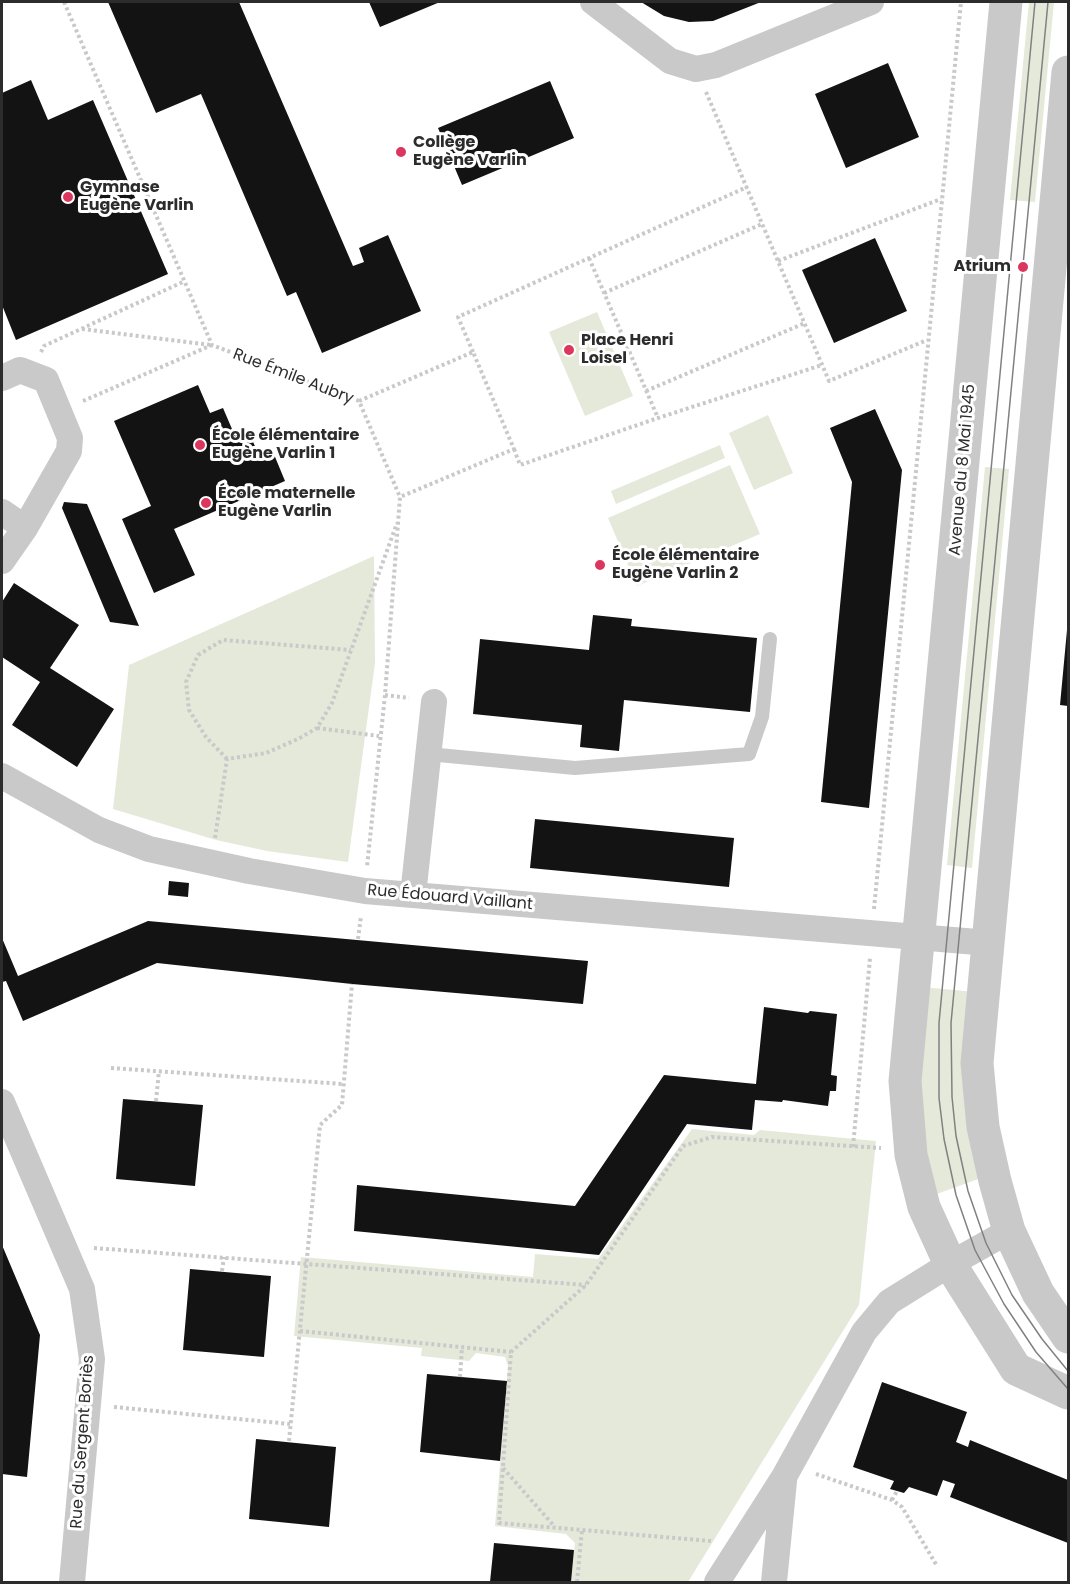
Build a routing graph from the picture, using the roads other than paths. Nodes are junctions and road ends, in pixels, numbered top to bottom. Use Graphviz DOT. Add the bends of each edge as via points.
graph roads {
  1 [pos="593,2"];
  2 [pos="871,2"];
  3 [pos="1006,2"];
  4 [pos="1068,72"];
  5 [pos="1064,176"];
  6 [pos="2,378"];
  7 [pos="2,512"];
  8 [pos="25,528"];
  9 [pos="2,561"];
  10 [pos="770,639"];
  11 [pos="434,702"];
  12 [pos="428,754"];
  13 [pos="2,776"];
  14 [pos="413,895"];
  15 [pos="919,938"];
  16 [pos="989,943"];
  17 [pos="2,1102"];
  18 [pos="1009,1231"];
  19 [pos="950,1264"];
  20 [pos="1068,1336"];
  21 [pos="1068,1393"];
  22 [pos="784,1477"];
  23 [pos="72,1582"];
  24 [pos="717,1582"];
  25 [pos="774,1582"];
  1 -- 2 [label="street" via="670,61 696,69 716,65"];
  3 -- 15 [label="street, Avenue du 8 Mai 1945"];
  4 -- 5 [label="street"];
  5 -- 16 [label="street"];
  6 -- 8 [label="street" via="20,370 46,380 70,438 69,451"];
  7 -- 8 [label="street"];
  8 -- 9 [label="street"];
  10 -- 12 [label="lane" via="762,717 749,754 575,768"];
  11 -- 12 [label="street"];
  12 -- 14 [label="street"];
  13 -- 14 [label="street, Rue Édouard Vaillant" via="99,830 149,849 249,871"];
  14 -- 15 [label="street, Rue Édouard Vaillant"];
  15 -- 16 [label="street"];
  15 -- 19 [label="street, Avenue du 8 Mai 1945" via="905,1081 910,1149 924,1207"];
  16 -- 18 [label="street" via="977,1063 982,1127"];
  17 -- 23 [label="street, Rue du Sergent Boriès" via="82,1289 93,1359"];
  18 -- 19 [label="street"];
  18 -- 20 [label="street" via="1038,1293"];
  19 -- 21 [label="street, Avenue du 8 Mai 1945" via="1016,1369"];
  19 -- 22 [label="street" via="889,1302 864,1332"];
  22 -- 24 [label="street"];
  22 -- 25 [label="street"];
}
